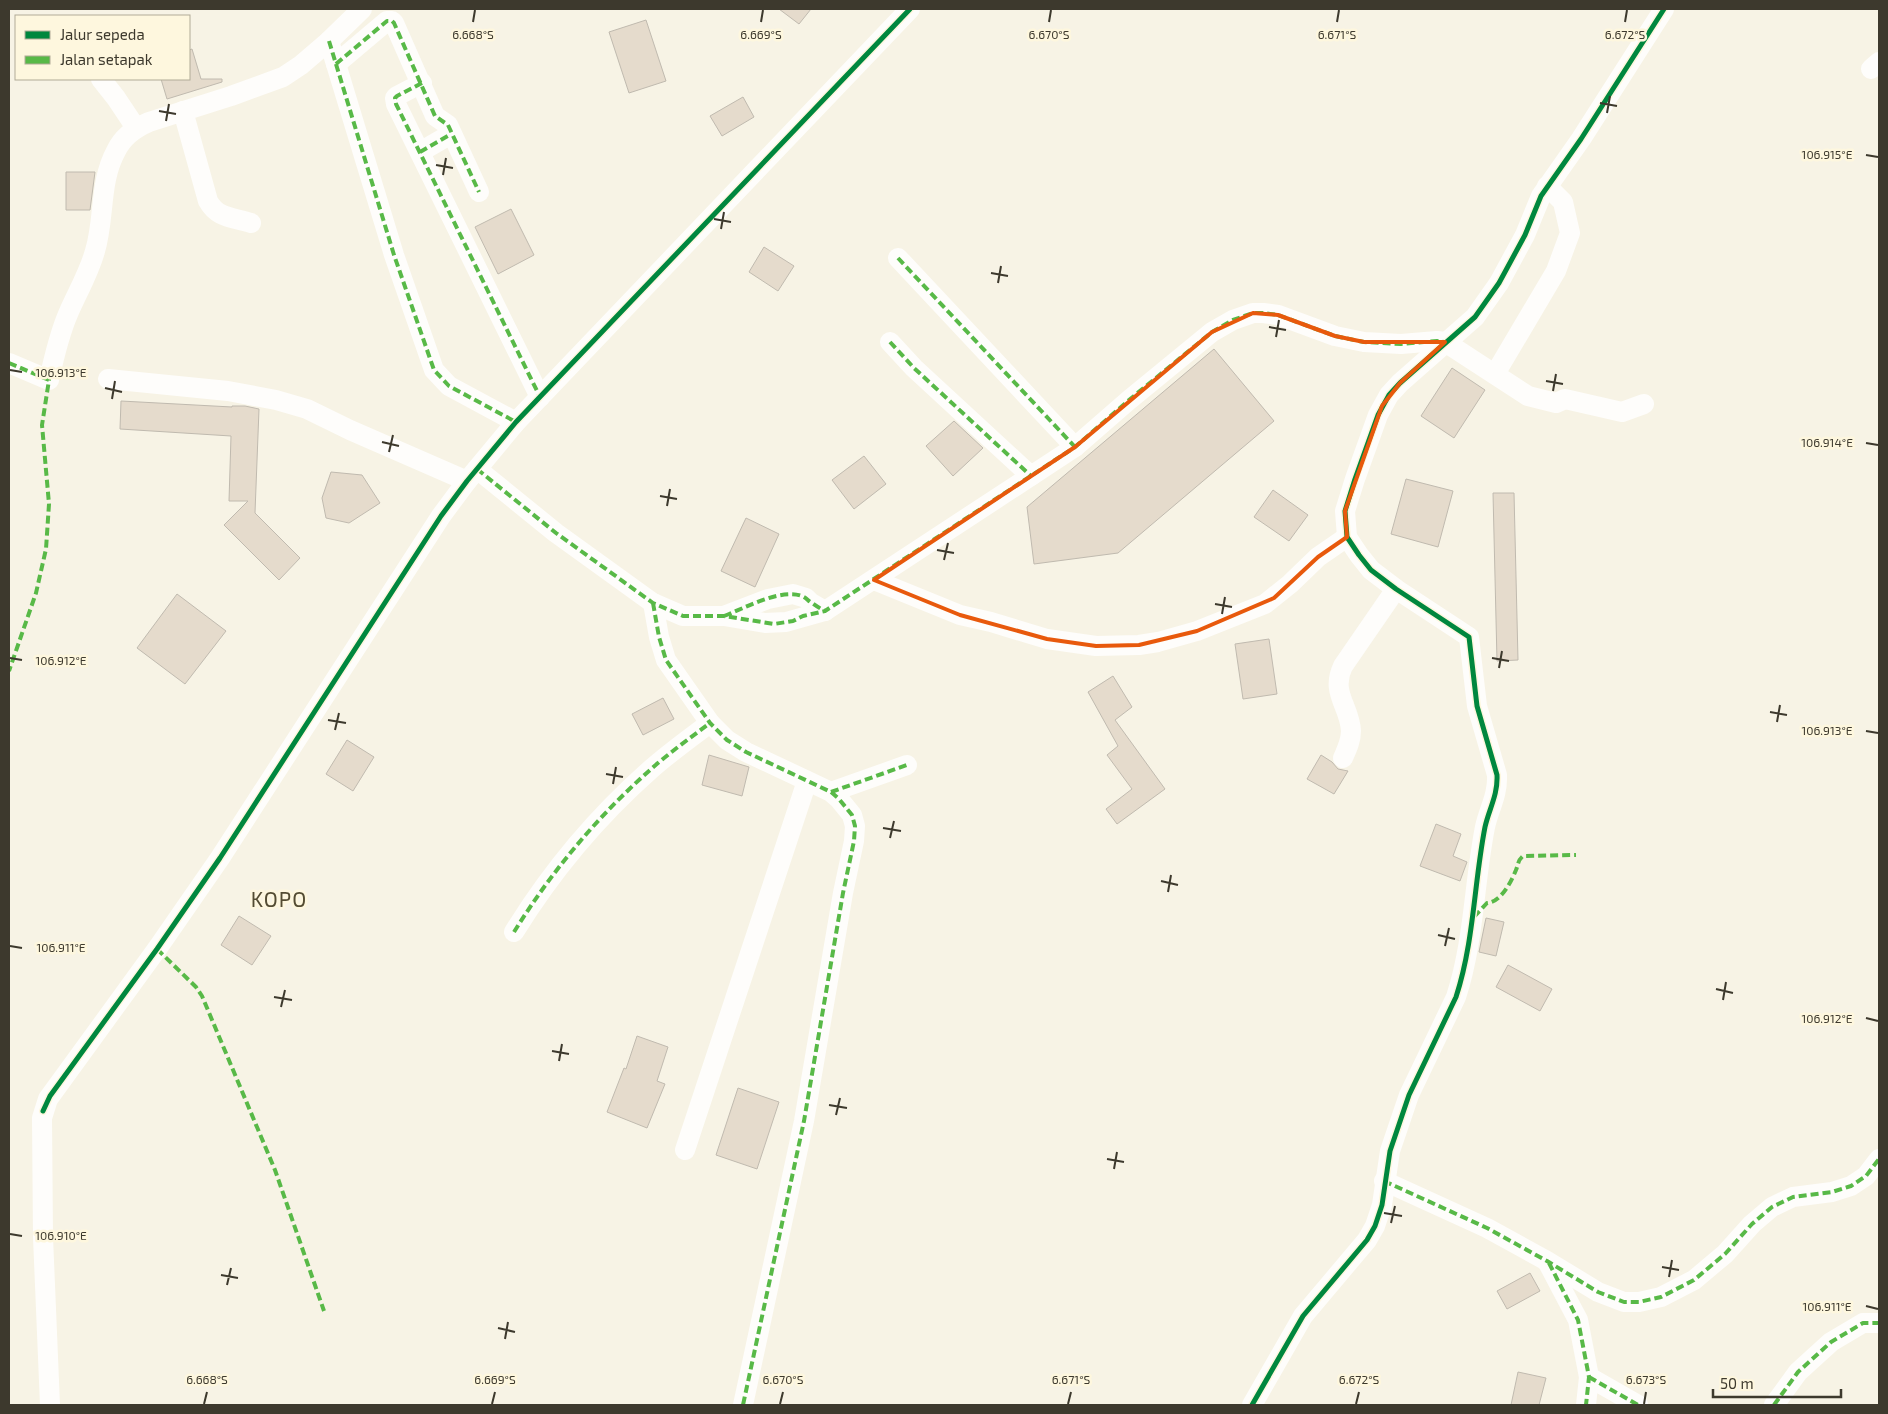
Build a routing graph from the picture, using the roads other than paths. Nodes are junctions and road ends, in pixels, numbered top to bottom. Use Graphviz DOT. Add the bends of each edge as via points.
graph roads {
  1 [pos="362,9"];
  2 [pos="910,9"];
  3 [pos="1664,9"];
  4 [pos="329,42"];
  5 [pos="336,64"];
  6 [pos="101,80"];
  7 [pos="422,83"];
  8 [pos="183,111"];
  9 [pos="136,128"];
  10 [pos="451,134"];
  11 [pos="420,152"];
  12 [pos="1547,186"];
  13 [pos="479,192"];
  14 [pos="251,223"];
  15 [pos="898,258"];
  16 [pos="890,342"];
  17 [pos="1445,342"];
  18 [pos="9,364"];
  19 [pos="1495,374"];
  20 [pos="108,379"];
  21 [pos="540,397"];
  22 [pos="1644,404"];
  23 [pos="516,422"];
  24 [pos="1076,446"];
  25 [pos="472,475"];
  26 [pos="1031,476"];
  27 [pos="1347,537"];
  28 [pos="874,580"];
  29 [pos="1396,589"];
  30 [pos="653,603"];
  31 [pos="825,611"];
  32 [pos="724,616"];
  33 [pos="710,723"];
  34 [pos="1343,758"];
  35 [pos="907,765"];
  36 [pos="807,781"];
  37 [pos="831,792"];
  38 [pos="514,932"];
  39 [pos="685,1150"];
  40 [pos="1879,1159"];
  41 [pos="1384,1181"];
  42 [pos="1548,1261"];
  43 [pos="1879,1323"];
  44 [pos="1589,1377"];
  45 [pos="50,1405"];
  46 [pos="744,1405"];
  47 [pos="1252,1405"];
  48 [pos="1586,1405"];
  49 [pos="1638,1405"];
  50 [pos="1774,1405"];
  1 -- 4 [label="street"];
  2 -- 21 [label="street"];
  3 -- 12 [label="street"];
  4 -- 5 [label="street"];
  4 -- 8 [label="street" via="283,77"];
  5 -- 7 [label="street" via="392,20"];
  5 -- 23 [label="street" via="394,255 434,370 449,386"];
  6 -- 9 [label="street"];
  7 -- 10 [label="street" via="436,118 446,123"];
  7 -- 11 [label="street" via="395,98"];
  8 -- 9 [label="street"];
  8 -- 14 [label="street" via="212,208 217,214"];
  9 -- 18 [label="street" via="122,140 109,168 95,253 59,338 49,380"];
  10 -- 11 [label="street"];
  10 -- 13 [label="street"];
  11 -- 21 [label="street"];
  12 -- 17 [label="street" via="1500,283 1475,317"];
  12 -- 19 [label="street" via="1563,202 1570,233 1556,271"];
  15 -- 24 [label="street"];
  16 -- 26 [label="street"];
  17 -- 19 [label="street"];
  17 -- 24 [label="street" via="1364,342 1335,336 1278,315 1254,313 1212,332"];
  17 -- 27 [label="street" via="1400,383 1378,415 1346,511"];
  19 -- 22 [label="street" via="1528,396 1556,403 1565,399 1622,412"];
  20 -- 25 [label="street" via="228,391 284,402"];
  21 -- 23 [label="street"];
  23 -- 25 [label="street"];
  24 -- 26 [label="street"];
  25 -- 30 [label="street"];
  25 -- 45 [label="street" via="442,516 220,858 50,1096 43,1111 43,1237"];
  26 -- 28 [label="street"];
  27 -- 28 [label="street" via="1318,556 1265,604 1196,631 1139,645 1096,646 1047,639 960,615"];
  27 -- 29 [label="street" via="1368,566"];
  28 -- 31 [label="street"];
  29 -- 34 [label="street" via="1339,674 1339,691 1351,730"];
  29 -- 41 [label="street" via="1469,637 1477,706 1497,783 1486,826 1460,984 1409,1095 1390,1150"];
  30 -- 32 [label="street" via="684,616"];
  30 -- 33 [label="street" via="666,660"];
  31 -- 32 [label="street" via="774,624"];
  31 -- 32 [label="street" via="806,598 787,594"];
  33 -- 36 [label="street" via="727,740 746,752"];
  33 -- 38 [label="street" via="651,770 595,824 555,870"];
  35 -- 37 [label="street"];
  36 -- 37 [label="street"];
  36 -- 39 [label="street"];
  37 -- 46 [label="street" via="852,814 854,841 804,1121"];
  40 -- 42 [label="street" via="1866,1176 1851,1186 1793,1197 1772,1207 1708,1269 1661,1297 1639,1302 1617,1300"];
  41 -- 42 [label="street" via="1461,1215"];
  41 -- 47 [label="street" via="1382,1205 1367,1240 1303,1316"];
  42 -- 44 [label="street" via="1578,1320"];
  43 -- 50 [label="street" via="1863,1322 1831,1342 1798,1372"];
  44 -- 48 [label="street"];
  44 -- 49 [label="street"];
}
